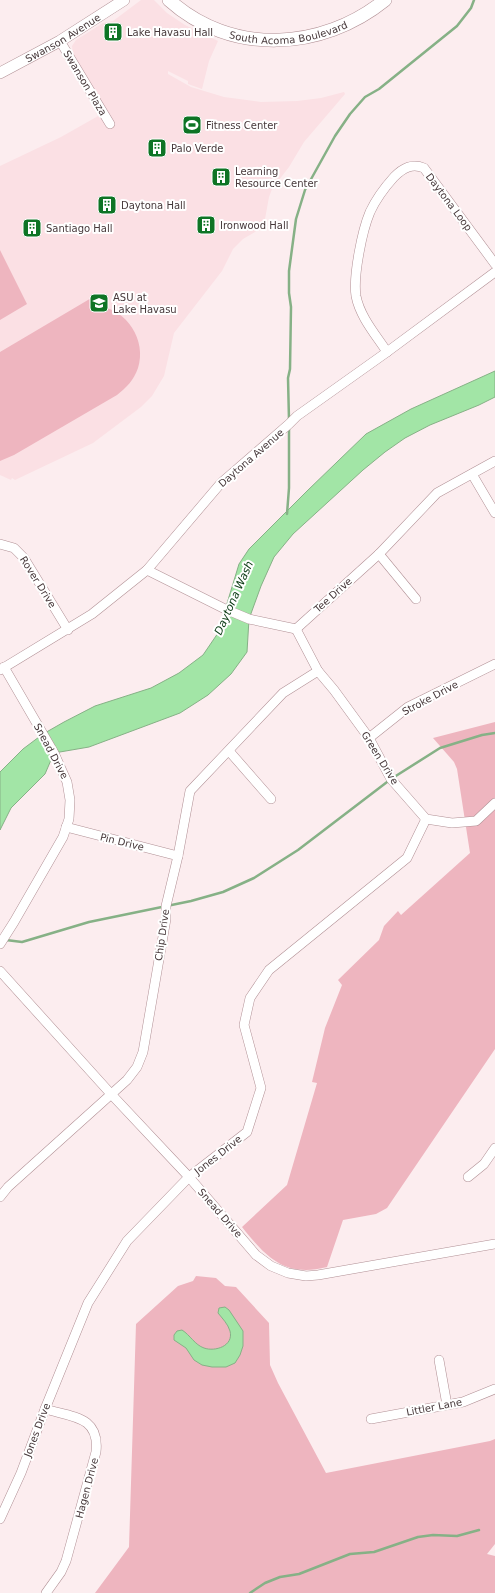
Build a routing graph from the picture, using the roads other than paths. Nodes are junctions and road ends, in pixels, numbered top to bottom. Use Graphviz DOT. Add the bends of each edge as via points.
graph roads {
  1 [pos="124,0"];
  2 [pos="169,0"];
  3 [pos="385,0"];
  4 [pos="60,41"];
  5 [pos="0,72"];
  6 [pos="110,124"];
  7 [pos="495,264"];
  8 [pos="495,272"];
  9 [pos="387,352"];
  10 [pos="495,462"];
  11 [pos="472,474"];
  12 [pos="495,513"];
  13 [pos="0,544"];
  14 [pos="379,554"];
  15 [pos="147,570"];
  16 [pos="416,599"];
  17 [pos="296,629"];
  18 [pos="68,630"];
  19 [pos="495,664"];
  20 [pos="2,669"];
  21 [pos="318,671"];
  22 [pos="369,738"];
  23 [pos="229,751"];
  24 [pos="271,799"];
  25 [pos="495,803"];
  26 [pos="426,819"];
  27 [pos="66,827"];
  28 [pos="178,856"];
  29 [pos="0,944"];
  30 [pos="0,971"];
  31 [pos="111,1094"];
  32 [pos="495,1148"];
  33 [pos="189,1177"];
  34 [pos="468,1177"];
  35 [pos="0,1197"];
  36 [pos="495,1244"];
  37 [pos="439,1360"];
  38 [pos="495,1389"];
  39 [pos="447,1405"];
  40 [pos="45,1409"];
  41 [pos="371,1419"];
  42 [pos="0,1519"];
  43 [pos="46,1593"];
  1 -- 4 [label="street, Swanson Avenue"];
  2 -- 3 [label="main road, South Acoma Boulevard" via="202,23 225,32 244,38 294,40 322,34 350,23 372,11"];
  4 -- 5 [label="street, Swanson Avenue"];
  4 -- 6 [label="street, Swanson Plaza"];
  7 -- 9 [label="street, Daytona Loop" via="424,168 412,165 398,173 381,193 370,212 356,275 359,307"];
  8 -- 9 [label="street, Daytona Avenue"];
  9 -- 15 [label="street, Daytona Avenue" via="297,416 221,483"];
  10 -- 11 [label="street, Tee Drive"];
  11 -- 12 [label="street"];
  11 -- 14 [label="street, Tee Drive" via="437,493"];
  13 -- 18 [label="street, Rover Drive" via="14,548 24,558"];
  14 -- 16 [label="street"];
  14 -- 17 [label="street, Tee Drive"];
  15 -- 17 [label="street" via="224,610 249,619"];
  15 -- 18 [label="street, Daytona Avenue"];
  17 -- 21 [label="street, Green Drive"];
  18 -- 20 [label="street, Daytona Avenue"];
  19 -- 22 [label="street, Stroke Drive" via="408,707"];
  20 -- 27 [label="street, Snead Drive" via="54,753 65,776 70,800"];
  21 -- 22 [label="street, Green Drive"];
  21 -- 23 [label="street, Chip Drive" via="283,694"];
  22 -- 26 [label="street, Green Drive" via="391,780"];
  23 -- 24 [label="street"];
  23 -- 28 [label="street, Chip Drive" via="190,791"];
  25 -- 26 [label="street" via="476,822 452,823"];
  26 -- 33 [label="street, Jones Drive" via="407,858 268,970 250,998 244,1025 261,1088 247,1132"];
  27 -- 28 [label="street, Pin Drive"];
  27 -- 29 [label="street, Snead Drive"];
  28 -- 31 [label="street, Chip Drive" via="166,906 166,919 142,1056 132,1074"];
  30 -- 31 [label="street, Snead Drive"];
  31 -- 33 [label="street, Snead Drive"];
  31 -- 35 [label="street, Chip Drive"];
  32 -- 34 [label="street" via="484,1164"];
  33 -- 36 [label="street, Snead Drive" via="256,1255 271,1266 294,1274 318,1275"];
  33 -- 40 [label="street, Jones Drive" via="127,1241 88,1303"];
  37 -- 39 [label="street"];
  38 -- 39 [label="street, Littler Lane"];
  39 -- 41 [label="street, Littler Lane"];
  40 -- 42 [label="street, Jones Drive" via="21,1473"];
  40 -- 43 [label="street, Hagen Drive" via="82,1420 93,1428 98,1440 69,1552 61,1572"];
}
